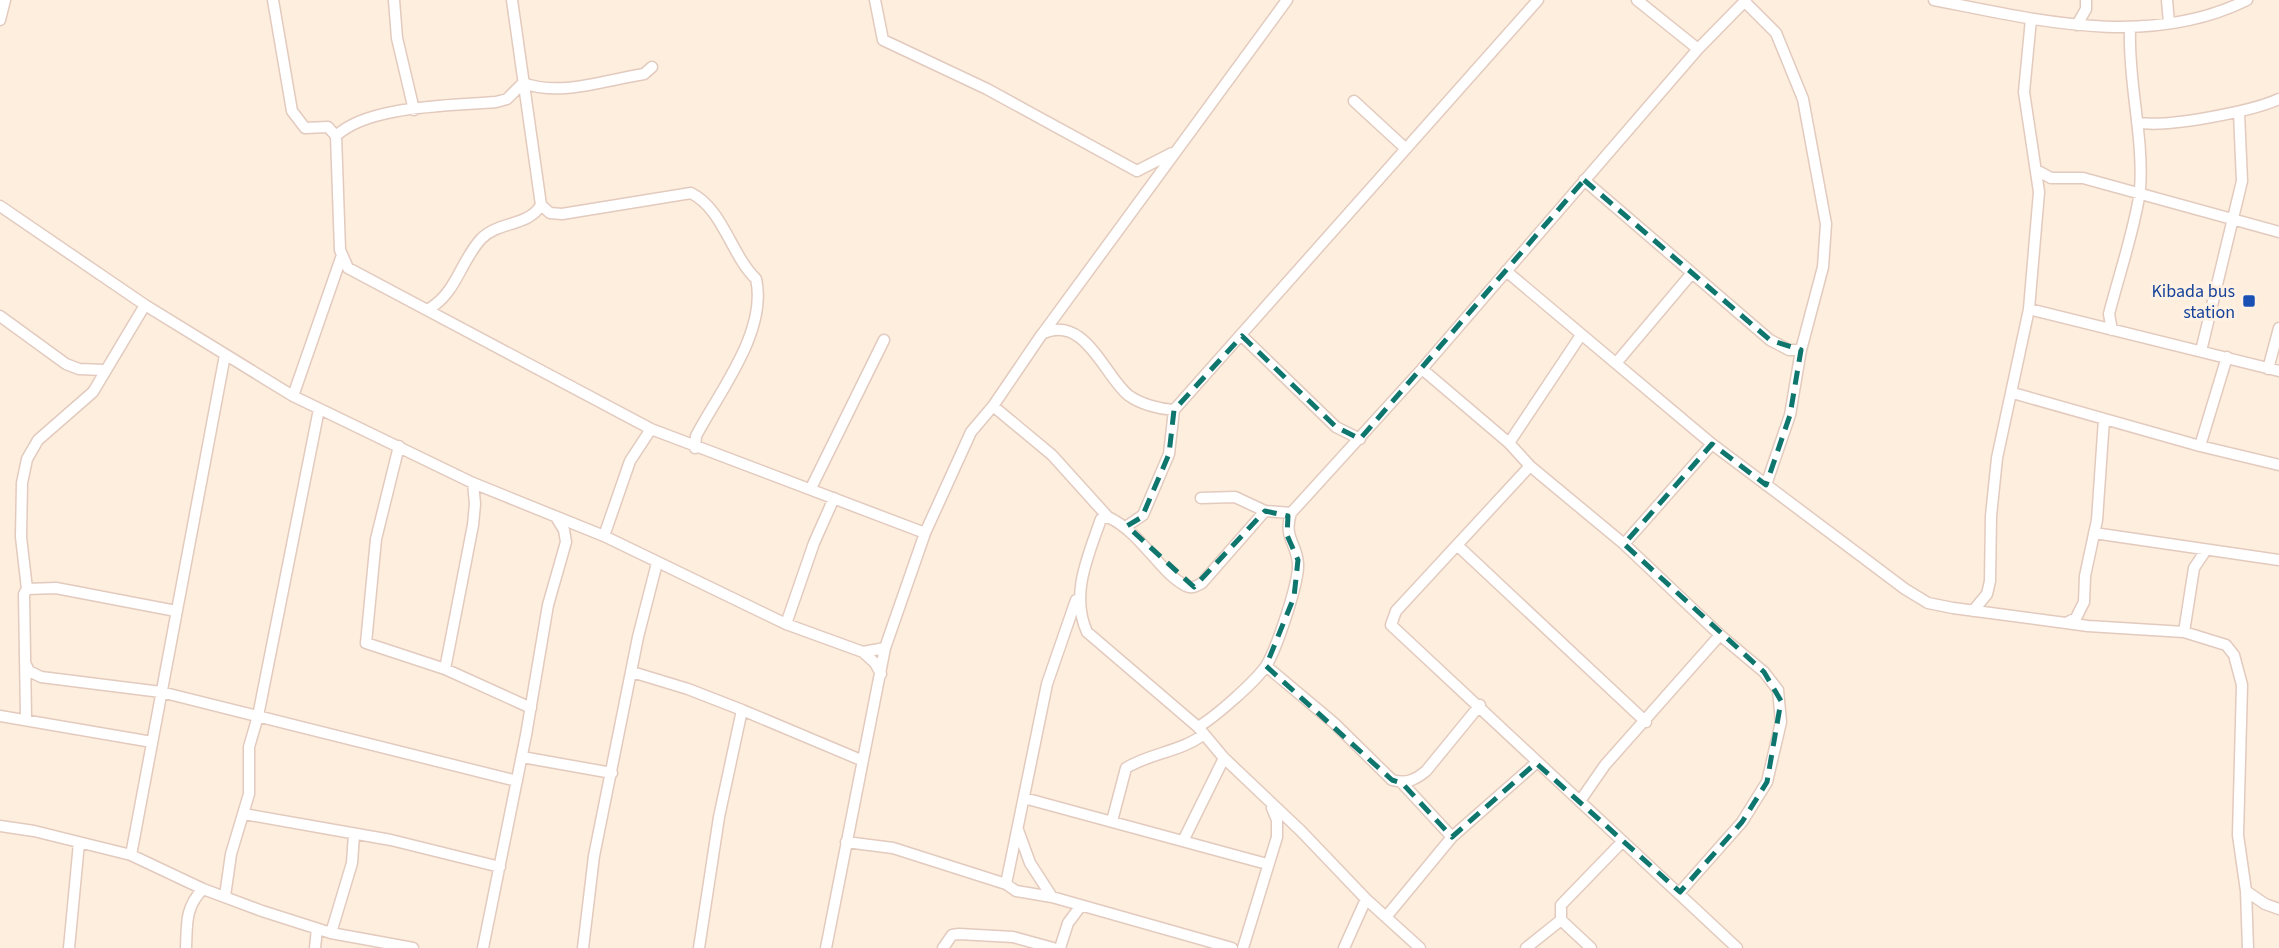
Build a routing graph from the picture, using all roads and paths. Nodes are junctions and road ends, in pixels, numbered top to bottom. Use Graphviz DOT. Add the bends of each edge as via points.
graph roads {
  1 [pos="5,0"];
  2 [pos="273,0"];
  3 [pos="394,0"];
  4 [pos="512,0"];
  5 [pos="875,0"];
  6 [pos="1287,0"];
  7 [pos="1538,0"];
  8 [pos="1637,0"];
  9 [pos="1934,0"];
  10 [pos="2167,0"];
  11 [pos="2247,0"];
  12 [pos="1745,1"];
  13 [pos="2086,4"];
  14 [pos="2031,19"];
  15 [pos="0,20"];
  16 [pos="2169,23"];
  17 [pos="2077,25"];
  18 [pos="2093,26"];
  19 [pos="2130,30"];
  20 [pos="1698,49"];
  21 [pos="652,67"];
  22 [pos="523,83"];
  23 [pos="2279,99"];
  24 [pos="1354,101"];
  25 [pos="414,110"];
  26 [pos="2239,113"];
  27 [pos="2137,122"];
  28 [pos="336,136"];
  29 [pos="1405,148"];
  30 [pos="1178,149"];
  31 [pos="2036,170"];
  32 [pos="2051,178"];
  33 [pos="1584,180"];
  34 [pos="2039,192"];
  35 [pos="2140,193"];
  36 [pos="541,205"];
  37 [pos="0,206"];
  38 [pos="2233,218"];
  39 [pos="2279,232"];
  40 [pos="341,258"];
  41 [pos="353,271"];
  42 [pos="1506,271"];
  43 [pos="1692,273"];
  44 [pos="336,274"];
  45 [pos="445,298"];
  46 [pos="145,304"];
  47 [pos="429,309"];
  48 [pos="2029,309"];
  49 [pos="0,316"];
  50 [pos="450,320"];
  51 [pos="2279,328"];
  52 [pos="2112,330"];
  53 [pos="1042,334"];
  54 [pos="1581,335"];
  55 [pos="1242,336"];
  56 [pos="884,340"];
  57 [pos="1801,350"];
  58 [pos="2201,351"];
  59 [pos="225,355"];
  60 [pos="2227,358"];
  61 [pos="1617,362"];
  62 [pos="1422,369"];
  63 [pos="104,370"];
  64 [pos="2274,370"];
  65 [pos="2013,393"];
  66 [pos="293,396"];
  67 [pos="993,406"];
  68 [pos="319,409"];
  69 [pos="1174,410"];
  70 [pos="2104,419"];
  71 [pos="651,429"];
  72 [pos="1360,439"];
  73 [pos="1509,443"];
  74 [pos="1712,444"];
  75 [pos="399,446"];
  76 [pos="2200,446"];
  77 [pos="695,448"];
  78 [pos="2279,465"];
  79 [pos="1530,466"];
  80 [pos="473,483"];
  81 [pos="1766,485"];
  82 [pos="811,488"];
  83 [pos="834,498"];
  84 [pos="1201,498"];
  85 [pos="1265,511"];
  86 [pos="1291,513"];
  87 [pos="556,517"];
  88 [pos="1108,517"];
  89 [pos="1127,526"];
  90 [pos="925,533"];
  91 [pos="2094,533"];
  92 [pos="604,536"];
  93 [pos="1624,544"];
  94 [pos="1457,545"];
  95 [pos="2206,550"];
  96 [pos="2279,560"];
  97 [pos="657,563"];
  98 [pos="27,589"];
  99 [pos="1077,597"];
  100 [pos="176,611"];
  101 [pos="1973,611"];
  102 [pos="2066,623"];
  103 [pos="786,624"];
  104 [pos="1087,632"];
  105 [pos="2184,632"];
  106 [pos="1065,633"];
  107 [pos="1720,635"];
  108 [pos="885,648"];
  109 [pos="863,652"];
  110 [pos="25,663"];
  111 [pos="1266,666"];
  112 [pos="445,669"];
  113 [pos="632,672"];
  114 [pos="881,674"];
  115 [pos="161,692"];
  116 [pos="1480,705"];
  117 [pos="530,708"];
  118 [pos="742,710"];
  119 [pos="0,716"];
  120 [pos="258,716"];
  121 [pos="26,718"];
  122 [pos="1646,722"];
  123 [pos="1201,731"];
  124 [pos="152,742"];
  125 [pos="522,757"];
  126 [pos="1224,758"];
  127 [pos="861,760"];
  128 [pos="1536,763"];
  129 [pos="612,773"];
  130 [pos="517,781"];
  131 [pos="1402,783"];
  132 [pos="1024,798"];
  133 [pos="1580,801"];
  134 [pos="1271,805"];
  135 [pos="244,814"];
  136 [pos="1112,821"];
  137 [pos="0,826"];
  138 [pos="1018,830"];
  139 [pos="1301,831"];
  140 [pos="354,834"];
  141 [pos="1277,836"];
  142 [pos="1452,837"];
  143 [pos="1183,841"];
  144 [pos="846,842"];
  145 [pos="1622,842"];
  146 [pos="79,844"];
  147 [pos="131,855"];
  148 [pos="1267,864"];
  149 [pos="500,867"];
  150 [pos="1006,884"];
  151 [pos="203,889"];
  152 [pos="2246,891"];
  153 [pos="1680,892"];
  154 [pos="225,896"];
  155 [pos="1057,899"];
  156 [pos="1366,900"];
  157 [pos="1080,907"];
  158 [pos="2279,909"];
  159 [pos="1387,917"];
  160 [pos="1560,920"];
  161 [pos="1068,923"];
  162 [pos="317,929"];
  163 [pos="331,933"];
  164 [pos="1189,935"];
  165 [pos="69,948"];
  166 [pos="186,948"];
  167 [pos="315,948"];
  168 [pos="413,948"];
  169 [pos="483,948"];
  170 [pos="583,948"];
  171 [pos="699,948"];
  172 [pos="826,948"];
  173 [pos="943,948"];
  174 [pos="1053,948"];
  175 [pos="1060,948"];
  176 [pos="1186,948"];
  177 [pos="1232,948"];
  178 [pos="1243,948"];
  179 [pos="1344,948"];
  180 [pos="1420,948"];
  181 [pos="1526,948"];
  182 [pos="1591,948"];
  183 [pos="1737,948"];
  184 [pos="2248,948"];
  1 -- 15 [label="street"];
  2 -- 28 [label="street" via="292,111 305,128 328,127"];
  3 -- 25 [label="street" via="397,38"];
  4 -- 22 [label="street"];
  5 -- 30 [label="street" via="883,40 987,89 1137,171"];
  6 -- 30 [label="street"];
  7 -- 29 [label="street"];
  8 -- 20 [label="street"];
  9 -- 14 [label="street"];
  10 -- 16 [label="street"];
  11 -- 16 [label="street"];
  12 -- 20 [label="street"];
  12 -- 57 [label="street" via="1780,41 1803,99 1814,150 1826,237 1823,267"];
  13 -- 17 [label="street"];
  13 -- 18 [label="street"];
  14 -- 17 [label="street"];
  14 -- 31 [label="street" via="2024,92"];
  16 -- 19 [label="street"];
  17 -- 18 [label="street"];
  18 -- 19 [label="street"];
  19 -- 27 [label="street"];
  20 -- 33 [label="street"];
  21 -- 22 [label="street" via="644,74 557,89"];
  22 -- 25 [label="street" via="507,99 496,102"];
  22 -- 36 [label="street"];
  23 -- 26 [label="street"];
  24 -- 29 [label="street"];
  25 -- 28 [label="street" via="352,123"];
  26 -- 27 [label="street"];
  26 -- 38 [label="street" via="2243,174"];
  27 -- 35 [label="street"];
  28 -- 40 [label="street"];
  29 -- 55 [label="street"];
  30 -- 53 [label="street"];
  31 -- 32 [label="street"];
  31 -- 34 [label="street"];
  32 -- 34 [label="street"];
  32 -- 35 [label="street" via="2083,178"];
  33 -- 42 [label="street"];
  33 -- 43 [label="street"];
  34 -- 48 [label="street"];
  35 -- 38 [label="street"];
  35 -- 52 [label="street" via="2109,314"];
  36 -- 45 [label="street" via="529,219 481,238"];
  36 -- 77 [label="street" via="550,213 562,214 691,193 703,200 745,269 756,279 753,329 696,436"];
  37 -- 46 [label="street"];
  38 -- 39 [label="street"];
  38 -- 58 [label="street"];
  40 -- 41 [label="street"];
  40 -- 44 [label="street"];
  41 -- 44 [label="street"];
  41 -- 47 [label="street"];
  42 -- 54 [label="street"];
  42 -- 62 [label="street"];
  43 -- 57 [label="street" via="1770,340 1789,350"];
  43 -- 61 [label="street"];
  44 -- 66 [label="street"];
  45 -- 47 [label="street"];
  45 -- 50 [label="street"];
  46 -- 59 [label="street"];
  46 -- 63 [label="street"];
  47 -- 50 [label="street"];
  48 -- 52 [label="street"];
  48 -- 65 [label="street"];
  49 -- 63 [label="street" via="66,364"];
  50 -- 71 [label="street"];
  51 -- 64 [label="street"];
  52 -- 58 [label="street"];
  53 -- 67 [label="street"];
  53 -- 69 [label="street" via="1071,333 1106,363 1130,396"];
  54 -- 61 [label="street"];
  54 -- 73 [label="street"];
  55 -- 69 [label="street"];
  55 -- 72 [label="street" via="1336,427"];
  56 -- 82 [label="street"];
  57 -- 81 [label="street" via="1790,415"];
  58 -- 60 [label="street"];
  59 -- 66 [label="street"];
  59 -- 100 [label="street"];
  60 -- 64 [label="street"];
  60 -- 76 [label="street"];
  61 -- 74 [label="street"];
  62 -- 72 [label="street"];
  62 -- 73 [label="street"];
  63 -- 98 [label="street" via="93,392 38,440 27,459 21,537"];
  65 -- 70 [label="street"];
  65 -- 101 [label="street" via="1997,458 1990,581 1987,594"];
  66 -- 68 [label="street"];
  67 -- 88 [label="street" via="1052,455"];
  67 -- 90 [label="street" via="971,432"];
  68 -- 75 [label="street"];
  68 -- 120 [label="street"];
  69 -- 89 [label="street" via="1169,454 1143,515"];
  70 -- 76 [label="street"];
  70 -- 91 [label="street"];
  71 -- 77 [label="street"];
  71 -- 92 [label="street" via="630,461"];
  72 -- 86 [label="street"];
  73 -- 79 [label="street"];
  74 -- 81 [label="street"];
  74 -- 93 [label="street"];
  75 -- 80 [label="street"];
  75 -- 112 [label="street" via="376,539 366,643"];
  76 -- 78 [label="street"];
  77 -- 82 [label="street"];
  79 -- 93 [label="street"];
  79 -- 94 [label="street"];
  80 -- 87 [label="street"];
  80 -- 112 [label="street" via="472,525"];
  81 -- 101 [label="street" via="1928,603"];
  82 -- 83 [label="street"];
  83 -- 90 [label="street"];
  83 -- 103 [label="street"];
  84 -- 85 [label="street" via="1235,497"];
  85 -- 86 [label="street"];
  85 -- 89 [label="street" via="1194,587 1186,586"];
  86 -- 111 [label="street" via="1287,535 1298,567 1294,597"];
  87 -- 92 [label="street"];
  87 -- 117 [label="street" via="566,542 548,605"];
  88 -- 89 [label="street"];
  88 -- 99 [label="street" via="1101,519"];
  90 -- 108 [label="street"];
  91 -- 95 [label="street"];
  91 -- 102 [label="street" via="2084,602 2076,618"];
  92 -- 97 [label="street"];
  93 -- 107 [label="street"];
  94 -- 116 [label="street" via="1396,611 1391,625"];
  94 -- 122 [label="street"];
  95 -- 96 [label="street"];
  95 -- 105 [label="street" via="2194,568"];
  97 -- 103 [label="street"];
  97 -- 113 [label="street"];
  98 -- 100 [label="street" via="57,588"];
  98 -- 110 [label="street"];
  99 -- 104 [label="street"];
  99 -- 106 [label="street"];
  100 -- 115 [label="street"];
  101 -- 102 [label="street"];
  102 -- 105 [label="street"];
  103 -- 109 [label="street"];
  104 -- 106 [label="street"];
  104 -- 123 [label="street"];
  105 -- 152 [label="street" via="2226,645 2234,655 2242,685 2238,835"];
  106 -- 132 [label="street" via="1047,684"];
  107 -- 122 [label="street"];
  107 -- 153 [label="street" via="1772,681 1781,701 1782,722 1767,782 1742,822"];
  108 -- 109 [label="street"];
  108 -- 114 [label="street"];
  109 -- 114 [label="street"];
  110 -- 115 [label="street" via="41,677"];
  110 -- 121 [label="street"];
  111 -- 123 [label="street"];
  111 -- 131 [label="street" via="1392,780"];
  112 -- 117 [label="street"];
  113 -- 118 [label="street"];
  113 -- 129 [label="street"];
  114 -- 127 [label="street"];
  115 -- 120 [label="street"];
  115 -- 124 [label="street"];
  116 -- 128 [label="street"];
  116 -- 131 [label="street" via="1426,771"];
  117 -- 125 [label="street"];
  118 -- 127 [label="street"];
  118 -- 171 [label="street" via="719,817"];
  119 -- 121 [label="street"];
  120 -- 130 [label="street"];
  120 -- 135 [label="street" via="249,747"];
  121 -- 124 [label="street"];
  122 -- 133 [label="street" via="1605,765"];
  123 -- 126 [label="street"];
  123 -- 136 [label="street" via="1182,747 1126,768"];
  124 -- 147 [label="street"];
  125 -- 129 [label="street"];
  125 -- 130 [label="street"];
  126 -- 134 [label="street"];
  126 -- 143 [label="street"];
  127 -- 144 [label="street"];
  128 -- 133 [label="street"];
  128 -- 142 [label="street"];
  129 -- 170 [label="street" via="594,856"];
  130 -- 149 [label="street"];
  131 -- 142 [label="street"];
  132 -- 136 [label="street"];
  132 -- 138 [label="street"];
  133 -- 145 [label="street"];
  134 -- 139 [label="street"];
  134 -- 141 [label="street"];
  135 -- 140 [label="street"];
  135 -- 154 [label="street" via="231,854"];
  136 -- 143 [label="street"];
  137 -- 146 [label="street"];
  138 -- 150 [label="street"];
  138 -- 155 [label="street" via="1030,863"];
  139 -- 141 [label="street"];
  139 -- 156 [label="street"];
  140 -- 149 [label="street"];
  140 -- 163 [label="street" via="352,863"];
  141 -- 148 [label="street"];
  142 -- 159 [label="street"];
  143 -- 148 [label="street"];
  144 -- 150 [label="street" via="892,848"];
  144 -- 172 [label="street"];
  145 -- 153 [label="street"];
  145 -- 160 [label="street" via="1561,905"];
  146 -- 147 [label="street"];
  146 -- 165 [label="street"];
  147 -- 151 [label="street"];
  148 -- 178 [label="street"];
  149 -- 169 [label="street"];
  150 -- 155 [label="street" via="1016,891"];
  151 -- 154 [label="street"];
  151 -- 166 [label="street" via="187,913"];
  152 -- 158 [label="street"];
  152 -- 184 [label="street"];
  153 -- 183 [label="street"];
  154 -- 162 [label="street"];
  155 -- 157 [label="street"];
  155 -- 161 [label="street"];
  156 -- 159 [label="street"];
  156 -- 179 [label="street"];
  157 -- 161 [label="street"];
  157 -- 164 [label="street"];
  159 -- 180 [label="street"];
  160 -- 181 [label="street"];
  160 -- 182 [label="street"];
  161 -- 175 [label="street"];
  162 -- 163 [label="street"];
  162 -- 167 [label="street"];
  163 -- 168 [label="street"];
  164 -- 176 [label="street"];
  164 -- 177 [label="street"];
  173 -- 174 [label="street" via="959,934 1013,937"];
}
